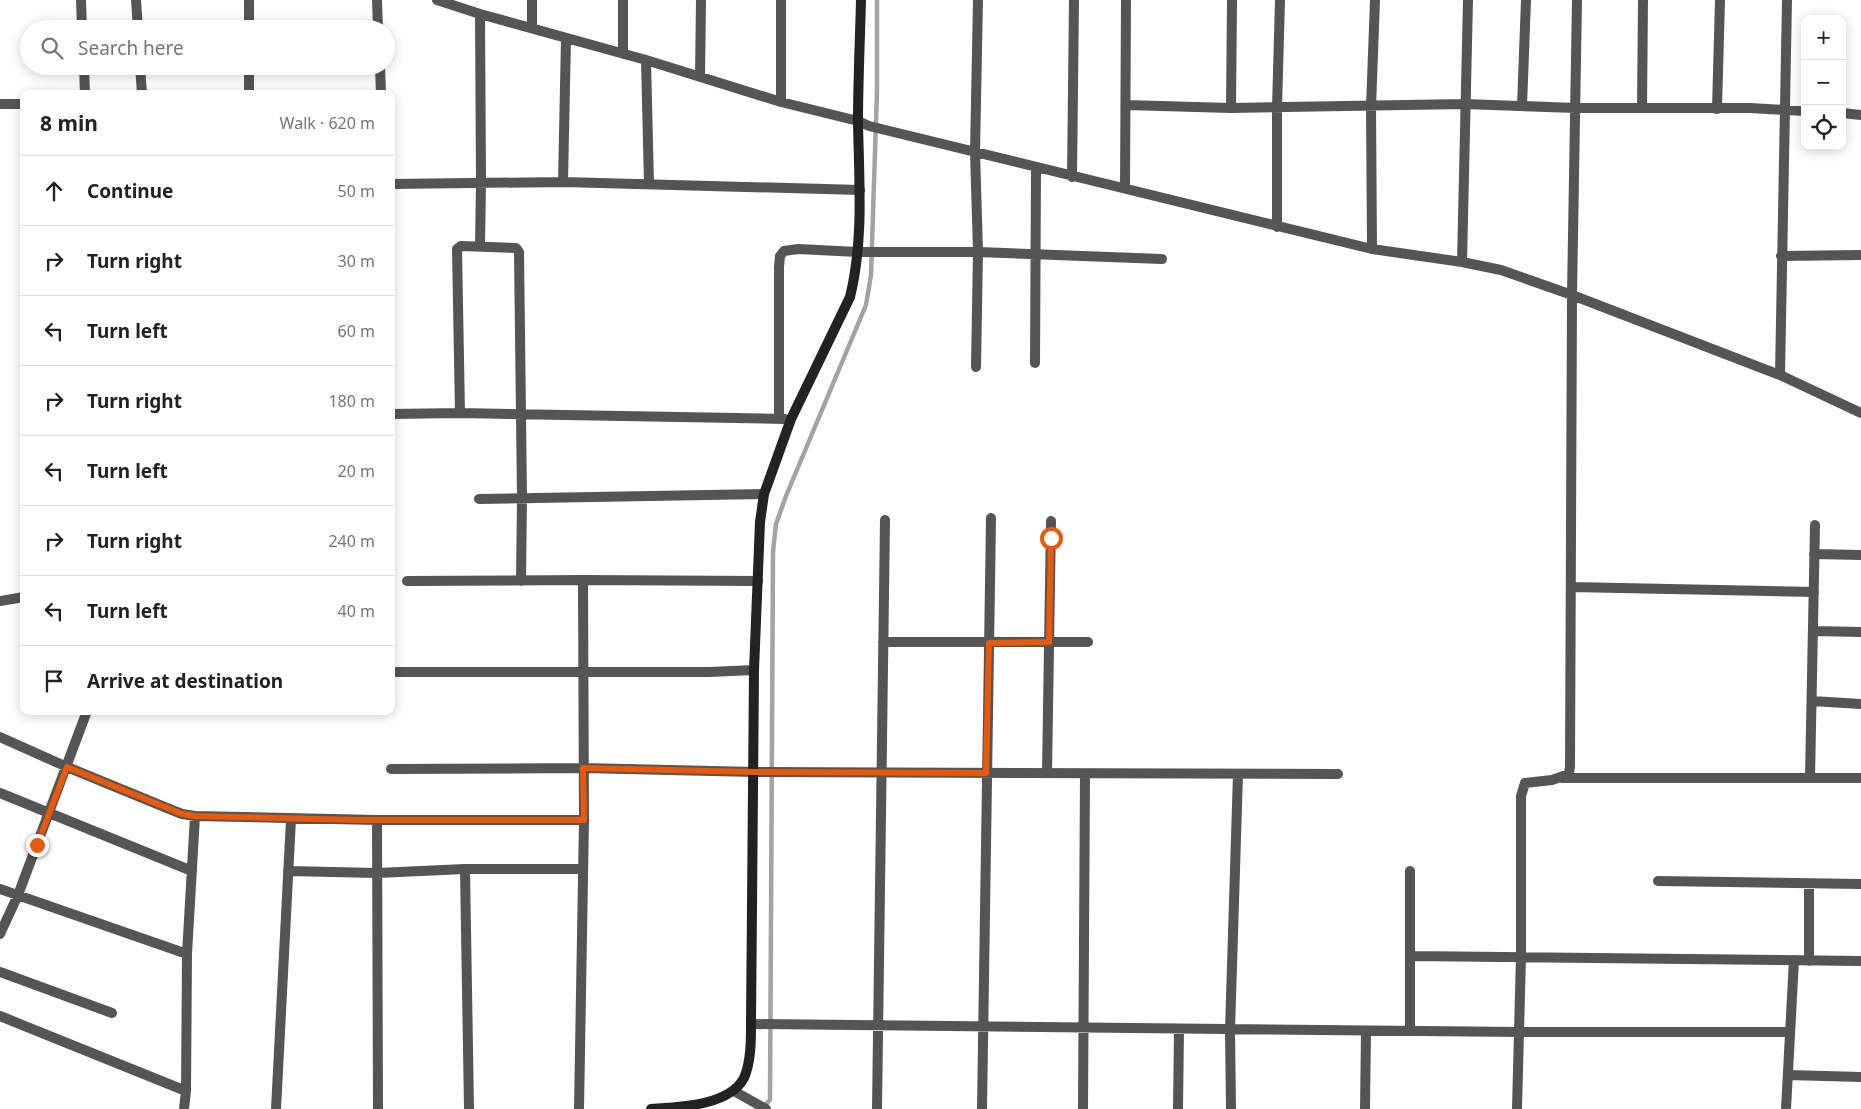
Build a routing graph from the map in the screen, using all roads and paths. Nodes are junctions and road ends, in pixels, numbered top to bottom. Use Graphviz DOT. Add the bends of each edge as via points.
graph roads {
  1 [pos="81,0"];
  2 [pos="136,0"];
  3 [pos="249,0"];
  4 [pos="377,0"];
  5 [pos="437,0"];
  6 [pos="532,0"];
  7 [pos="623,0"];
  8 [pos="701,0"];
  9 [pos="781,0"];
  10 [pos="861,0"];
  11 [pos="978,0"];
  12 [pos="1074,0"];
  13 [pos="1126,0"];
  14 [pos="1232,0"];
  15 [pos="1280,0"];
  16 [pos="1375,0"];
  17 [pos="1468,0"];
  18 [pos="1526,0"];
  19 [pos="1577,0"];
  20 [pos="1643,0"];
  21 [pos="1720,0"];
  22 [pos="1787,0"];
  23 [pos="480,14"];
  24 [pos="82,20"];
  25 [pos="137,20"];
  26 [pos="249,20"];
  27 [pos="378,20"];
  28 [pos="532,28"];
  29 [pos="566,38"];
  30 [pos="623,54"];
  31 [pos="646,60"];
  32 [pos="84,75"];
  33 [pos="141,75"];
  34 [pos="249,75"];
  35 [pos="380,75"];
  36 [pos="700,77"];
  37 [pos="85,90"];
  38 [pos="142,90"];
  39 [pos="249,90"];
  40 [pos="381,90"];
  41 [pos="781,102"];
  42 [pos="0,104"];
  43 [pos="20,104"];
  44 [pos="1465,104"];
  45 [pos="1126,105"];
  46 [pos="1522,106"];
  47 [pos="1371,107"];
  48 [pos="1231,108"];
  49 [pos="1278,108"];
  50 [pos="1576,108"];
  51 [pos="1642,108"];
  52 [pos="1716,109"];
  53 [pos="1784,109"];
  54 [pos="1801,111"];
  55 [pos="1846,113"];
  56 [pos="1861,114"];
  57 [pos="858,121"];
  58 [pos="975,152"];
  59 [pos="1036,168"];
  60 [pos="1072,177"];
  61 [pos="481,182"];
  62 [pos="563,182"];
  63 [pos="395,184"];
  64 [pos="649,184"];
  65 [pos="1124,188"];
  66 [pos="860,190"];
  67 [pos="1278,227"];
  68 [pos="480,247"];
  69 [pos="1372,249"];
  70 [pos="858,252"];
  71 [pos="978,252"];
  72 [pos="1035,254"];
  73 [pos="1781,256"];
  74 [pos="1861,256"];
  75 [pos="1162,259"];
  76 [pos="1462,262"];
  77 [pos="1572,295"];
  78 [pos="1035,363"];
  79 [pos="976,367"];
  80 [pos="1780,375"];
  81 [pos="460,413"];
  82 [pos="395,414"];
  83 [pos="1861,414"];
  84 [pos="520,415"];
  85 [pos="779,419"];
  86 [pos="791,419"];
  87 [pos="764,494"];
  88 [pos="522,498"];
  89 [pos="479,499"];
  90 [pos="991,518"];
  91 [pos="885,520"];
  92 [pos="1051,521"];
  93 [pos="1815,525"];
  94 [pos="1814,554"];
  95 [pos="1861,555"];
  96 [pos="583,580"];
  97 [pos="407,581"];
  98 [pos="521,581"];
  99 [pos="758,581"];
  100 [pos="1571,587"];
  101 [pos="1814,592"];
  102 [pos="20,598"];
  103 [pos="0,601"];
  104 [pos="1813,631"];
  105 [pos="1861,632"];
  106 [pos="883,642"];
  107 [pos="1049,642"];
  108 [pos="1088,642"];
  109 [pos="989,643"];
  110 [pos="754,670"];
  111 [pos="395,672"];
  112 [pos="583,672"];
  113 [pos="1812,701"];
  114 [pos="1861,704"];
  115 [pos="86,715"];
  116 [pos="0,737"];
  117 [pos="67,767"];
  118 [pos="583,768"];
  119 [pos="391,769"];
  120 [pos="755,772"];
  121 [pos="882,772"];
  122 [pos="986,773"];
  123 [pos="1048,773"];
  124 [pos="1085,774"];
  125 [pos="1238,774"];
  126 [pos="1338,774"];
  127 [pos="1562,778"];
  128 [pos="1810,778"];
  129 [pos="1861,778"];
  130 [pos="0,792"];
  131 [pos="49,812"];
  132 [pos="195,816"];
  133 [pos="291,819"];
  134 [pos="377,820"];
  135 [pos="584,820"];
  136 [pos="464,869"];
  137 [pos="583,869"];
  138 [pos="192,871"];
  139 [pos="288,871"];
  140 [pos="1410,871"];
  141 [pos="377,873"];
  142 [pos="1658,881"];
  143 [pos="1809,884"];
  144 [pos="1861,884"];
  145 [pos="0,889"];
  146 [pos="18,895"];
  147 [pos="0,934"];
  148 [pos="187,954"];
  149 [pos="1410,956"];
  150 [pos="1521,956"];
  151 [pos="1794,960"];
  152 [pos="1808,961"];
  153 [pos="1861,962"];
  154 [pos="0,972"];
  155 [pos="112,1013"];
  156 [pos="0,1016"];
  157 [pos="751,1024"];
  158 [pos="879,1026"];
  159 [pos="984,1027"];
  160 [pos="1084,1028"];
  161 [pos="1179,1029"];
  162 [pos="1230,1030"];
  163 [pos="1366,1031"];
  164 [pos="1410,1031"];
  165 [pos="1520,1032"];
  166 [pos="1790,1032"];
  167 [pos="1788,1075"];
  168 [pos="1861,1077"];
  169 [pos="734,1090"];
  170 [pos="186,1091"];
  171 [pos="696,1107"];
  172 [pos="184,1109"];
  173 [pos="276,1109"];
  174 [pos="378,1109"];
  175 [pos="469,1109"];
  176 [pos="579,1109"];
  177 [pos="651,1109"];
  178 [pos="766,1109"];
  179 [pos="877,1109"];
  180 [pos="982,1109"];
  181 [pos="1083,1109"];
  182 [pos="1178,1109"];
  183 [pos="1231,1109"];
  184 [pos="1365,1109"];
  185 [pos="1517,1109"];
  186 [pos="1786,1109"];
  1 -- 24 [label="street"];
  2 -- 25 [label="street"];
  3 -- 26 [label="street"];
  4 -- 27 [label="street"];
  5 -- 23 [label="street"];
  6 -- 28 [label="street"];
  7 -- 30 [label="street"];
  8 -- 36 [label="street"];
  9 -- 41 [label="street"];
  10 -- 57 [label="street"];
  11 -- 58 [label="street"];
  12 -- 60 [label="street"];
  13 -- 45 [label="street"];
  14 -- 48 [label="street"];
  15 -- 49 [label="street"];
  16 -- 47 [label="street"];
  17 -- 44 [label="street"];
  18 -- 46 [label="street"];
  19 -- 50 [label="street"];
  20 -- 51 [label="street"];
  21 -- 52 [label="street"];
  22 -- 53 [label="street"];
  23 -- 28 [label="street"];
  23 -- 61 [label="street"];
  28 -- 29 [label="street"];
  29 -- 30 [label="street"];
  29 -- 62 [label="street"];
  30 -- 31 [label="street"];
  31 -- 36 [label="street"];
  31 -- 64 [label="street"];
  32 -- 37 [label="street"];
  33 -- 38 [label="street"];
  34 -- 39 [label="street"];
  35 -- 40 [label="street"];
  36 -- 41 [label="street"];
  41 -- 57 [label="street"];
  42 -- 43 [label="street"];
  44 -- 46 [label="street"];
  44 -- 47 [label="street"];
  44 -- 76 [label="street"];
  45 -- 48 [label="street"];
  45 -- 65 [label="street"];
  46 -- 50 [label="street"];
  47 -- 49 [label="street"];
  47 -- 69 [label="street"];
  48 -- 49 [label="street"];
  49 -- 67 [label="street"];
  50 -- 51 [label="street"];
  50 -- 77 [label="street"];
  51 -- 52 [label="street"];
  52 -- 53 [label="street"];
  53 -- 54 [label="street"];
  53 -- 73 [label="street"];
  55 -- 56 [label="street"];
  57 -- 58 [label="street"];
  57 -- 66 [label="street"];
  58 -- 59 [label="street"];
  58 -- 71 [label="street"];
  59 -- 60 [label="street"];
  59 -- 72 [label="street"];
  60 -- 65 [label="street"];
  61 -- 62 [label="street"];
  61 -- 63 [label="street"];
  61 -- 68 [label="street"];
  62 -- 64 [label="street"];
  64 -- 66 [label="street"];
  65 -- 67 [label="street"];
  66 -- 70 [label="street"];
  67 -- 69 [label="street"];
  68 -- 81 [label="street" via="462,246 456,251"];
  68 -- 84 [label="street" via="516,248 519,252"];
  69 -- 76 [label="street"];
  70 -- 71 [label="street"];
  70 -- 85 [label="street" via="790,249 780,256"];
  70 -- 86 [label="street" via="850,297"];
  71 -- 72 [label="street"];
  71 -- 79 [label="street"];
  72 -- 75 [label="street"];
  72 -- 78 [label="street"];
  73 -- 74 [label="street"];
  73 -- 80 [label="street"];
  76 -- 77 [label="street" via="1501,270"];
  77 -- 80 [label="street"];
  77 -- 100 [label="street"];
  80 -- 83 [label="street"];
  81 -- 82 [label="street"];
  81 -- 84 [label="street"];
  84 -- 85 [label="street"];
  84 -- 88 [label="street"];
  85 -- 86 [label="street"];
  86 -- 87 [label="street"];
  87 -- 88 [label="street"];
  87 -- 99 [label="street"];
  88 -- 89 [label="street"];
  88 -- 98 [label="street"];
  90 -- 109 [label="street"];
  91 -- 106 [label="street"];
  92 -- 107 [label="street"];
  93 -- 94 [label="street"];
  94 -- 95 [label="street"];
  94 -- 101 [label="street"];
  96 -- 98 [label="street"];
  96 -- 99 [label="street"];
  96 -- 112 [label="street"];
  97 -- 98 [label="street"];
  99 -- 110 [label="street"];
  100 -- 101 [label="street"];
  100 -- 127 [label="street" via="1570,766 1569,774"];
  101 -- 104 [label="street"];
  102 -- 103 [label="street"];
  104 -- 105 [label="street"];
  104 -- 113 [label="street"];
  106 -- 109 [label="street"];
  106 -- 121 [label="street"];
  107 -- 108 [label="street"];
  107 -- 109 [label="street"];
  107 -- 123 [label="street"];
  109 -- 122 [label="street"];
  110 -- 112 [label="street"];
  110 -- 120 [label="street"];
  111 -- 112 [label="street"];
  112 -- 118 [label="street"];
  113 -- 114 [label="street"];
  113 -- 128 [label="street"];
  115 -- 117 [label="street"];
  116 -- 117 [label="street"];
  117 -- 131 [label="street"];
  117 -- 132 [label="street" via="182,814"];
  118 -- 119 [label="street"];
  118 -- 120 [label="street"];
  118 -- 135 [label="street"];
  120 -- 121 [label="street"];
  120 -- 157 [label="street"];
  121 -- 122 [label="street"];
  121 -- 158 [label="street"];
  122 -- 123 [label="street"];
  122 -- 159 [label="street"];
  123 -- 124 [label="street"];
  124 -- 125 [label="street"];
  124 -- 160 [label="street"];
  125 -- 126 [label="street"];
  125 -- 162 [label="street"];
  127 -- 128 [label="street"];
  127 -- 150 [label="street" via="1525,783 1522,789"];
  128 -- 129 [label="street"];
  130 -- 131 [label="street"];
  131 -- 138 [label="street"];
  131 -- 146 [label="street"];
  132 -- 133 [label="street"];
  132 -- 138 [label="street"];
  133 -- 134 [label="street"];
  133 -- 139 [label="street"];
  134 -- 135 [label="street"];
  134 -- 141 [label="street"];
  135 -- 137 [label="street"];
  136 -- 137 [label="street"];
  136 -- 141 [label="street"];
  136 -- 175 [label="street"];
  137 -- 176 [label="street"];
  138 -- 148 [label="street"];
  139 -- 141 [label="street"];
  139 -- 173 [label="street"];
  140 -- 149 [label="street"];
  141 -- 174 [label="street"];
  142 -- 143 [label="street"];
  143 -- 144 [label="street"];
  143 -- 152 [label="street"];
  145 -- 146 [label="street"];
  146 -- 147 [label="street"];
  146 -- 148 [label="street"];
  148 -- 170 [label="street"];
  149 -- 150 [label="street"];
  149 -- 164 [label="street"];
  150 -- 151 [label="street"];
  150 -- 165 [label="street"];
  151 -- 152 [label="street"];
  151 -- 166 [label="street"];
  152 -- 153 [label="street"];
  154 -- 155 [label="street"];
  156 -- 170 [label="street"];
  157 -- 158 [label="street"];
  157 -- 169 [label="street" via="748,1067"];
  158 -- 159 [label="street"];
  158 -- 179 [label="street"];
  159 -- 160 [label="street"];
  159 -- 180 [label="street"];
  160 -- 161 [label="street"];
  160 -- 181 [label="street"];
  161 -- 162 [label="street"];
  161 -- 182 [label="street"];
  162 -- 163 [label="street"];
  162 -- 183 [label="street"];
  163 -- 164 [label="street"];
  163 -- 184 [label="street"];
  164 -- 165 [label="street"];
  165 -- 166 [label="street"];
  165 -- 185 [label="street"];
  166 -- 167 [label="street"];
  167 -- 168 [label="street"];
  167 -- 186 [label="street"];
  169 -- 171 [label="street"];
  169 -- 178 [label="street"];
  170 -- 172 [label="street"];
  171 -- 177 [label="street"];
}
